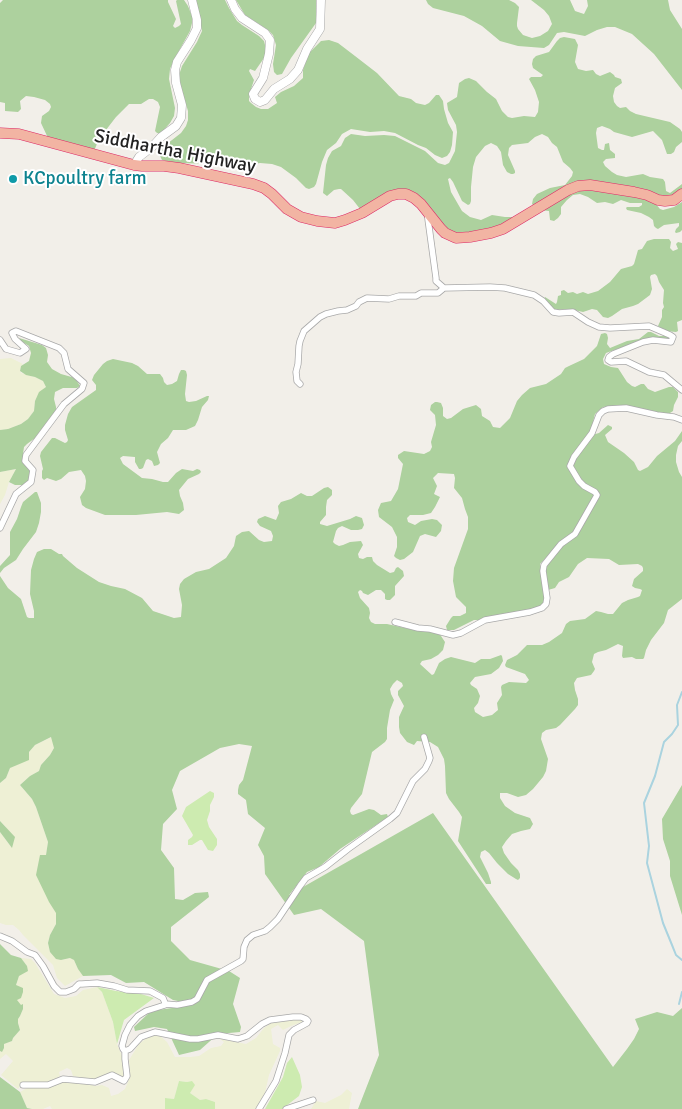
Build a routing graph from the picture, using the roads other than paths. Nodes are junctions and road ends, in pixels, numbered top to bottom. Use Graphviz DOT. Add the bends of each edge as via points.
graph roads {
  1 [pos="192,0"];
  2 [pos="231,0"];
  3 [pos="321,0"];
  4 [pos="0,133"];
  5 [pos="134,165"];
  6 [pos="682,194"];
  7 [pos="427,210"];
  8 [pos="444,288"];
  9 [pos="0,340"];
  10 [pos="300,384"];
  11 [pos="682,390"];
  12 [pos="682,420"];
  13 [pos="0,528"];
  14 [pos="395,622"];
  15 [pos="424,737"];
  16 [pos="0,936"];
  17 [pos="166,1004"];
  18 [pos="125,1051"];
  19 [pos="23,1085"];
  20 [pos="312,1100"];
  21 [pos="259,1109"];
  22 [pos="286,1109"];
  1 -- 5 [label="street" via="197,28 175,70 182,105 181,118"];
  2 -- 3 [label="street" via="242,18 270,40 270,54 263,78 253,94 260,102 296,72 320,28"];
  4 -- 5 [label="highway, Siddhartha Highway" via="19,134"];
  5 -- 7 [label="highway, Siddhartha Highway" via="179,168 253,184 309,220 336,223 402,193 411,196"];
  6 -- 7 [label="highway, Siddhartha Highway" via="674,200 665,201 634,192 578,186 503,229 456,238 441,230"];
  7 -- 8 [label="street" via="436,281"];
  8 -- 10 [label="street" via="438,293 416,296 367,298 347,310 320,317 304,331 300,341 296,372"];
  8 -- 11 [label="street" via="505,288 536,296 553,312 572,312 599,326 654,327 672,336 673,340 670,343 643,342 613,354 608,360 626,361 664,375"];
  9 -- 13 [label="street" via="6,349 20,353 26,349 15,339 12,333 16,331 58,348 64,353 68,370 84,383 26,455 26,461 33,470 31,482 16,494"];
  12 -- 14 [label="street" via="626,408 608,409 599,415 592,433 570,464 579,481 597,494 575,534 561,544 544,565 547,598 542,608 485,620 453,635"];
  15 -- 17 [label="street" via="429,761 413,781 397,813 306,878 270,927 246,940 243,959 207,980 198,999 177,1005"];
  16 -- 17 [label="street" via="35,955 60,992 82,984 101,983 127,990 150,991 163,998"];
  17 -- 18 [label="street" via="146,1011 132,1022 122,1048"];
  18 -- 19 [label="street" via="127,1076 124,1081 112,1075 95,1082 63,1078 48,1085"];
  18 -- 21 [label="street" via="141,1037 155,1032 190,1039 218,1035 240,1039 270,1020 306,1019 307,1023 289,1034 276,1081"];
  20 -- 22 [label="street"];
}
